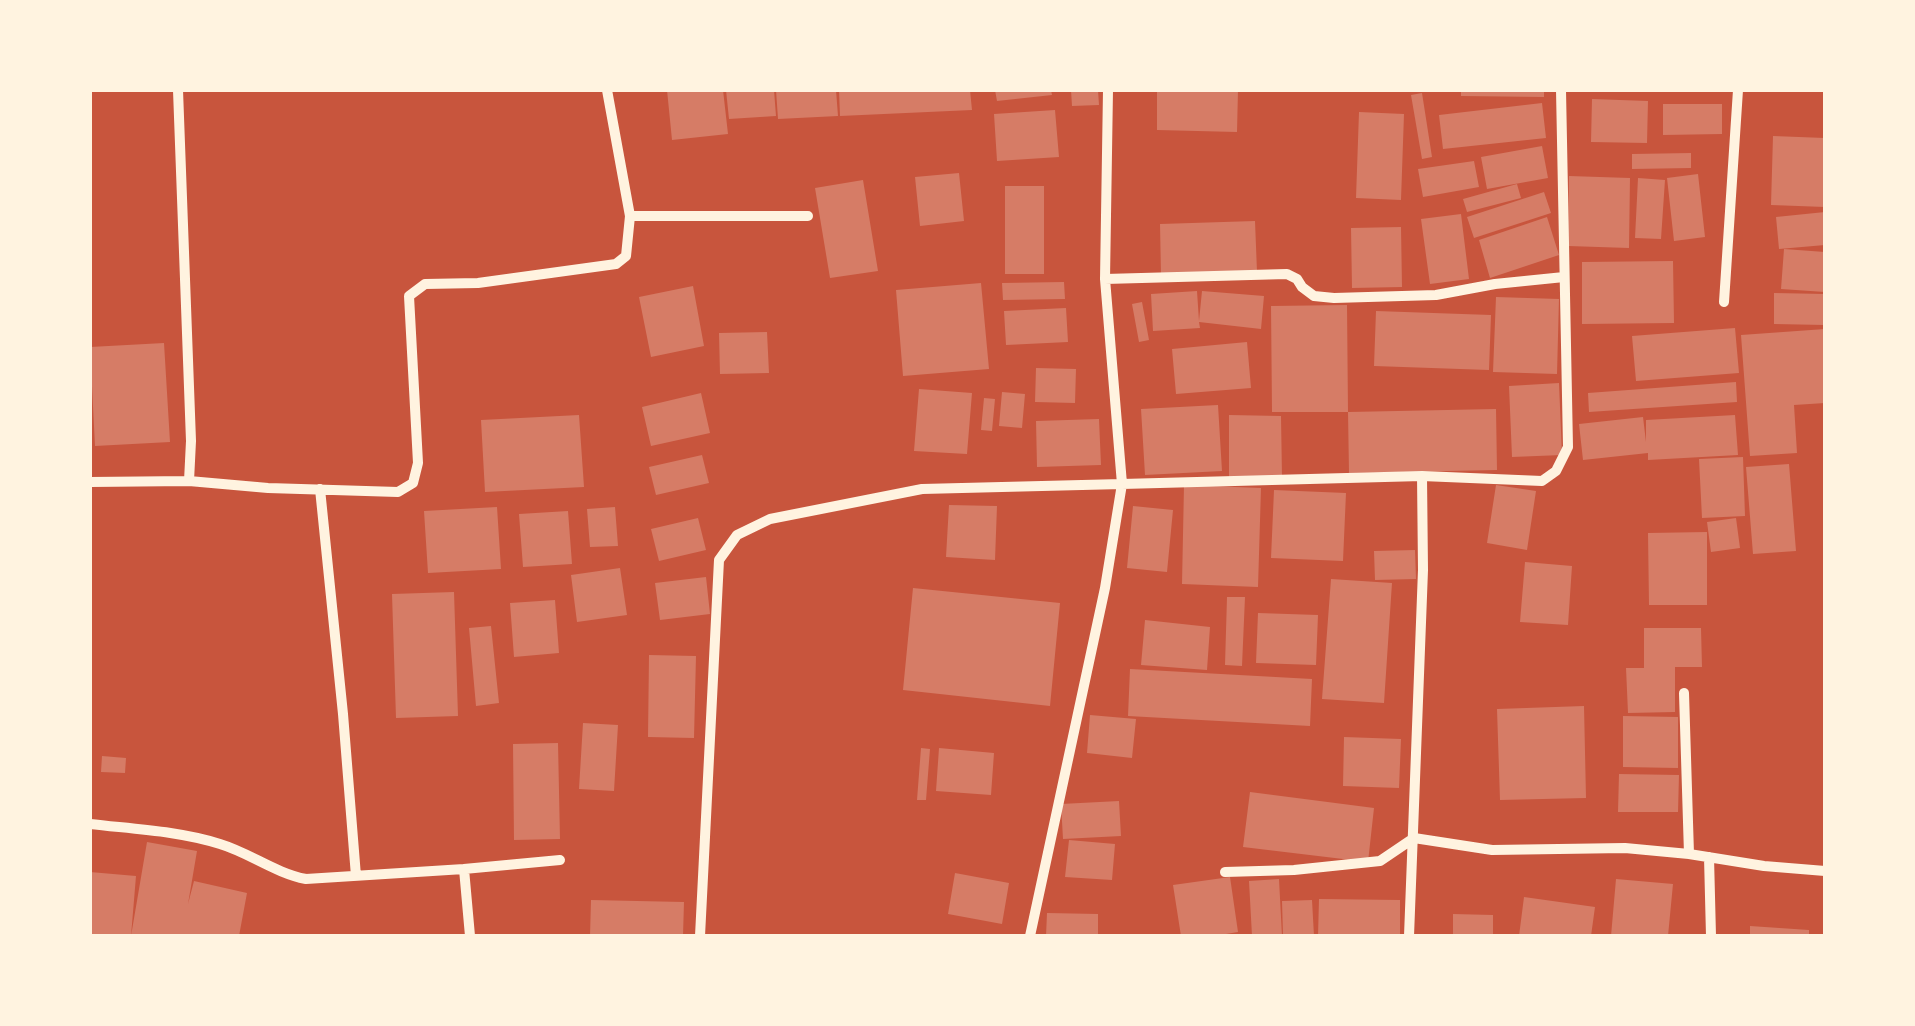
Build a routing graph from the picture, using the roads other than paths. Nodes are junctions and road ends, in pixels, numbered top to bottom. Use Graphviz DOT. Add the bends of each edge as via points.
graph roads {
  1 [pos="178,90"];
  2 [pos="607,90"];
  3 [pos="1108,90"];
  4 [pos="1561,90"];
  5 [pos="1738,90"];
  6 [pos="630,216"];
  7 [pos="808,216"];
  8 [pos="1564,277"];
  9 [pos="1105,279"];
  10 [pos="1724,302"];
  11 [pos="1422,476"];
  12 [pos="189,481"];
  13 [pos="90,482"];
  14 [pos="1122,484"];
  15 [pos="320,489"];
  16 [pos="1684,692"];
  17 [pos="90,824"];
  18 [pos="1414,838"];
  19 [pos="1689,854"];
  20 [pos="1709,857"];
  21 [pos="560,860"];
  22 [pos="464,868"];
  23 [pos="1825,871"];
  24 [pos="1225,872"];
  25 [pos="356,876"];
  26 [pos="470,936"];
  27 [pos="700,936"];
  28 [pos="1030,936"];
  29 [pos="1410,936"];
  30 [pos="1710,936"];
  1 -- 12 [label="street"];
  2 -- 6 [label="street"];
  3 -- 9 [label="street"];
  4 -- 8 [label="street"];
  5 -- 10 [label="street"];
  6 -- 7 [label="street"];
  6 -- 15 [label="street" via="626,256 616,264 425,284 409,296 418,463 413,483 398,492"];
  8 -- 9 [label="street" via="1436,295 1334,298 1314,296 1287,274"];
  8 -- 11 [label="street" via="1568,447 1556,471 1542,481"];
  9 -- 14 [label="street"];
  11 -- 14 [label="street"];
  11 -- 18 [label="street"];
  12 -- 13 [label="street"];
  12 -- 15 [label="street"];
  14 -- 27 [label="street" via="922,489 770,520 737,535 719,560"];
  14 -- 28 [label="street"];
  15 -- 25 [label="street"];
  16 -- 19 [label="street"];
  17 -- 25 [label="street" via="221,844 294,877"];
  18 -- 19 [label="street" via="1492,850"];
  18 -- 24 [label="street" via="1380,861"];
  18 -- 29 [label="street"];
  19 -- 20 [label="street"];
  20 -- 23 [label="street"];
  20 -- 30 [label="street"];
  21 -- 22 [label="street"];
  22 -- 25 [label="street"];
  22 -- 26 [label="street"];
}
